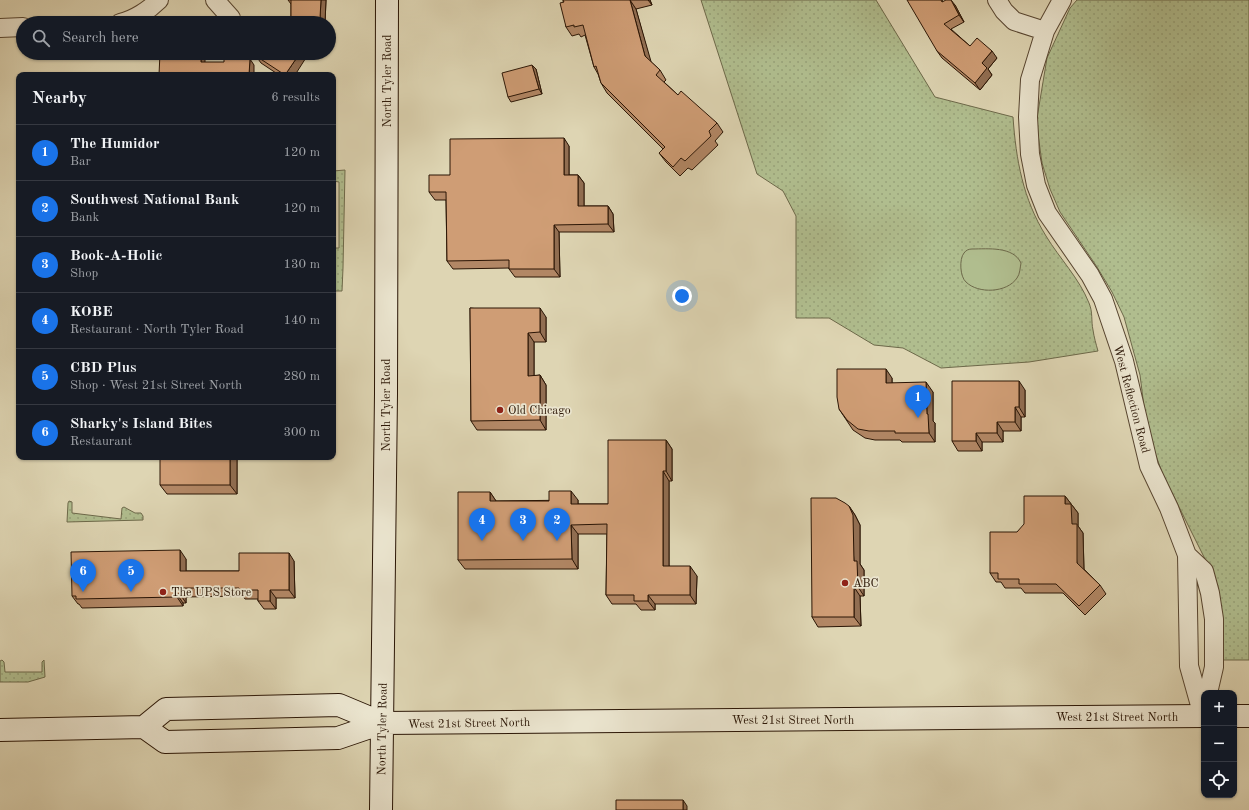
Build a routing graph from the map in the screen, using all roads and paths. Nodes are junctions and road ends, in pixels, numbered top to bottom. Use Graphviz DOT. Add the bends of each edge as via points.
graph roads {
  1 [pos="159,0"];
  2 [pos="215,0"];
  3 [pos="387,0"];
  4 [pos="997,0"];
  5 [pos="1062,0"];
  6 [pos="137,16"];
  7 [pos="229,16"];
  8 [pos="16,27"];
  9 [pos="0,28"];
  10 [pos="1045,31"];
  11 [pos="1187,555"];
  12 [pos="1209,690"];
  13 [pos="1201,704"];
  14 [pos="1201,714"];
  15 [pos="1237,716"];
  16 [pos="1249,716"];
  17 [pos="382,723"];
  18 [pos="144,727"];
  19 [pos="0,730"];
  20 [pos="381,810"];
  1 -- 6 [label="street"];
  2 -- 7 [label="street"];
  3 -- 17 [label="main road, North Tyler Road"];
  4 -- 10 [label="street" via="1004,12 1014,21"];
  5 -- 10 [label="street, West Reflection Road"];
  8 -- 9 [label="street"];
  10 -- 11 [label="street, West Reflection Road" via="1030,80 1030,154 1036,185 1046,213 1090,275 1103,299 1124,361 1149,466"];
  11 -- 12 [label="street, West Reflection Road" via="1204,571 1210,593 1214,619 1214,667"];
  11 -- 13 [label="street, West Reflection Road" via="1189,666"];
  14 -- 17 [label="main road, West 21st Street North"];
  15 -- 16 [label="main road"];
  17 -- 18 [label="main road, West 21st Street North" via="338,738 165,742"];
  17 -- 18 [label="main road, West 21st Street North" via="339,705 166,709"];
  17 -- 20 [label="main road, North Tyler Road"];
  18 -- 19 [label="main road"];
}
